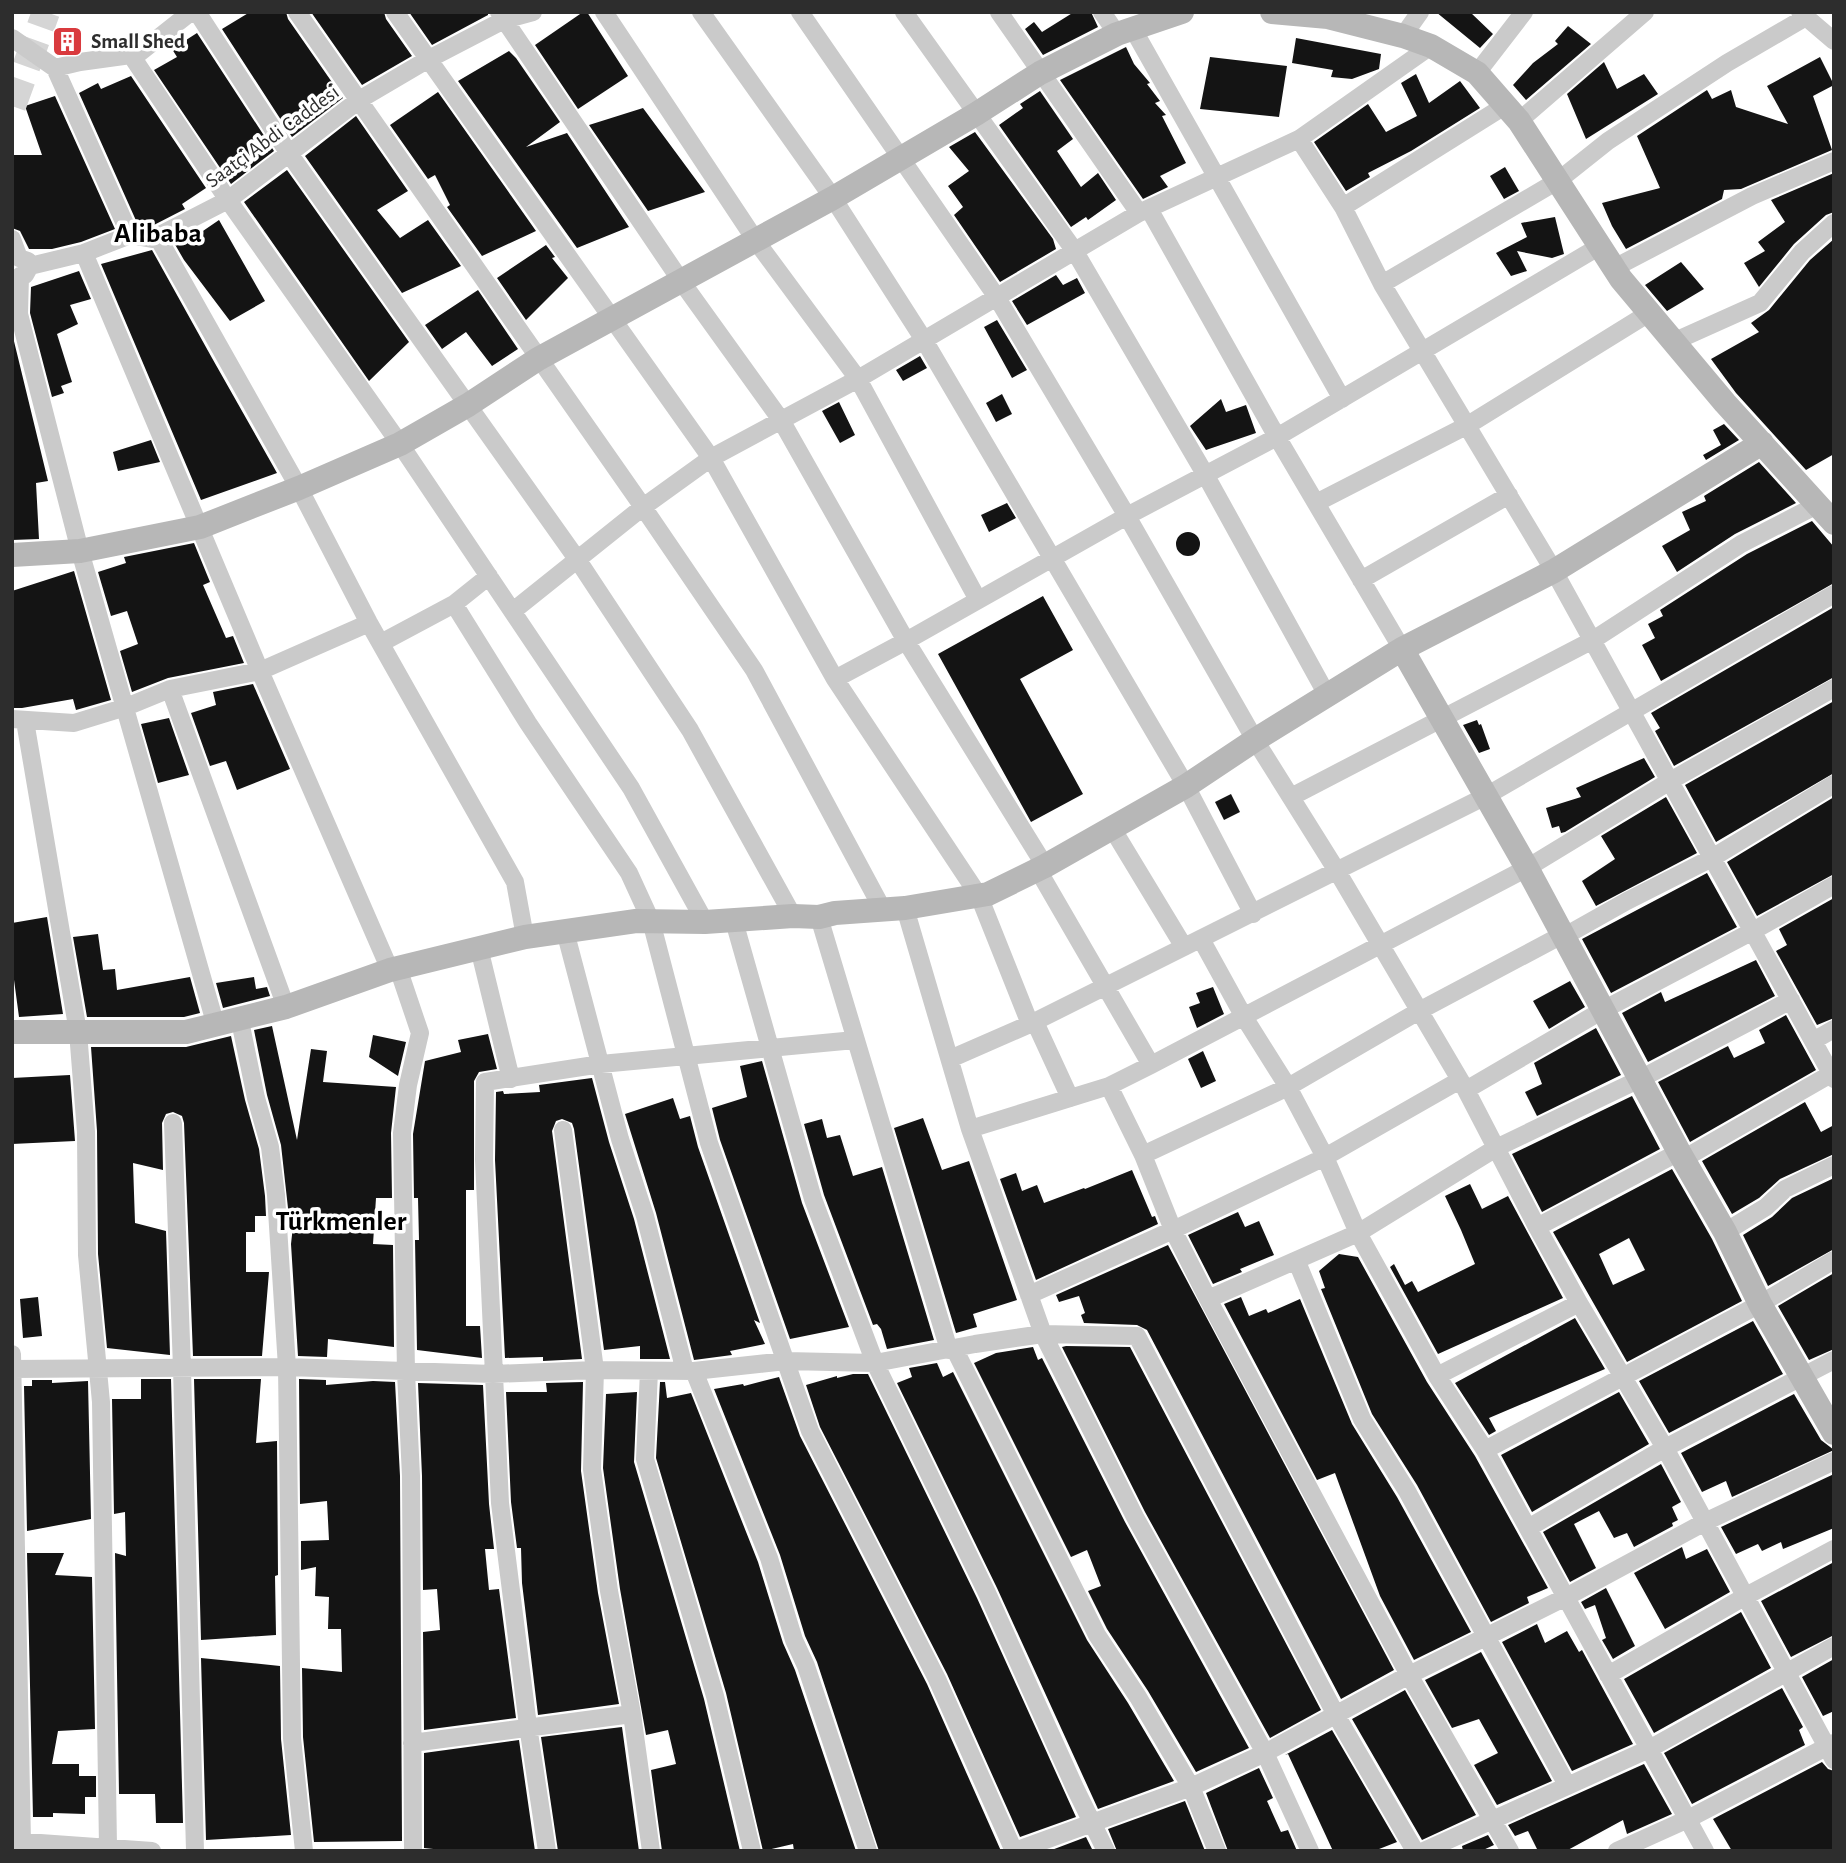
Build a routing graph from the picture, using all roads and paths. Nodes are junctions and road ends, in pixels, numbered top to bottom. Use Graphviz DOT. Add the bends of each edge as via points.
graph roads {
  1 [pos="191,12"];
  2 [pos="197,12"];
  3 [pos="297,12"];
  4 [pos="395,12"];
  5 [pos="533,12"];
  6 [pos="604,12"];
  7 [pos="701,12"];
  8 [pos="800,12"];
  9 [pos="904,12"];
  10 [pos="999,12"];
  11 [pos="1102,12"];
  12 [pos="1182,12"];
  13 [pos="1272,12"];
  14 [pos="1420,12"];
  15 [pos="1524,12"];
  16 [pos="1646,12"];
  17 [pos="1803,15"];
  18 [pos="502,16"];
  19 [pos="1125,32"];
  20 [pos="1403,36"];
  21 [pos="12,38"];
  22 [pos="1834,41"];
  23 [pos="1430,46"];
  24 [pos="131,55"];
  25 [pos="428,60"];
  26 [pos="55,68"];
  27 [pos="1041,73"];
  28 [pos="1477,73"];
  29 [pos="359,100"];
  30 [pos="1512,113"];
  31 [pos="976,114"];
  32 [pos="1299,139"];
  33 [pos="288,152"];
  34 [pos="900,159"];
  35 [pos="1834,161"];
  36 [pos="1217,178"];
  37 [pos="1559,180"];
  38 [pos="833,198"];
  39 [pos="228,200"];
  40 [pos="1343,207"];
  41 [pos="1144,211"];
  42 [pos="1834,223"];
  43 [pos="130,235"];
  44 [pos="157,236"];
  45 [pos="12,239"];
  46 [pos="756,241"];
  47 [pos="1601,246"];
  48 [pos="1074,250"];
  49 [pos="83,253"];
  50 [pos="19,267"];
  51 [pos="1614,268"];
  52 [pos="681,281"];
  53 [pos="1382,284"];
  54 [pos="996,296"];
  55 [pos="1649,313"];
  56 [pos="611,318"];
  57 [pos="924,340"];
  58 [pos="1673,342"];
  59 [pos="1424,351"];
  60 [pos="538,359"];
  61 [pos="858,379"];
  62 [pos="1342,398"];
  63 [pos="468,405"];
  64 [pos="781,420"];
  65 [pos="1468,425"];
  66 [pos="1277,437"];
  67 [pos="400,443"];
  68 [pos="1762,443"];
  69 [pos="711,457"];
  70 [pos="1205,474"];
  71 [pos="299,488"];
  72 [pos="1509,495"];
  73 [pos="1316,503"];
  74 [pos="643,507"];
  75 [pos="1826,513"];
  76 [pos="1127,516"];
  77 [pos="200,527"];
  78 [pos="80,551"];
  79 [pos="12,555"];
  80 [pos="1053,557"];
  81 [pos="577,559"];
  82 [pos="1554,570"];
  83 [pos="489,576"];
  84 [pos="1361,580"];
  85 [pos="1834,594"];
  86 [pos="978,600"];
  87 [pos="454,604"];
  88 [pos="513,611"];
  89 [pos="369,623"];
  90 [pos="1592,640"];
  91 [pos="906,641"];
  92 [pos="380,643"];
  93 [pos="1402,649"];
  94 [pos="260,671"];
  95 [pos="835,679"];
  96 [pos="1834,688"];
  97 [pos="170,690"];
  98 [pos="1327,695"];
  99 [pos="125,708"];
  100 [pos="1632,712"];
  101 [pos="1441,718"];
  102 [pos="19,720"];
  103 [pos="1255,740"];
  104 [pos="1670,781"];
  105 [pos="1834,784"];
  106 [pos="1186,786"];
  107 [pos="1486,796"];
  108 [pos="1291,797"];
  109 [pos="1112,828"];
  110 [pos="1712,858"];
  111 [pos="1041,868"];
  112 [pos="1527,868"];
  113 [pos="1337,871"];
  114 [pos="1834,885"];
  115 [pos="979,895"];
  116 [pos="894,909"];
  117 [pos="1253,914"];
  118 [pos="793,916"];
  119 [pos="819,917"];
  120 [pos="734,920"];
  121 [pos="651,921"];
  122 [pos="705,922"];
  123 [pos="565,931"];
  124 [pos="1753,931"];
  125 [pos="1563,936"];
  126 [pos="525,937"];
  127 [pos="1201,939"];
  128 [pos="1381,946"];
  129 [pos="1184,947"];
  130 [pos="479,948"];
  131 [pos="394,969"];
  132 [pos="1106,985"];
  133 [pos="1791,1000"];
  134 [pos="286,1007"];
  135 [pos="1603,1010"];
  136 [pos="1419,1011"];
  137 [pos="1244,1017"];
  138 [pos="228,1023"];
  139 [pos="1033,1023"];
  140 [pos="1834,1030"];
  141 [pos="12,1032"];
  142 [pos="78,1032"];
  143 [pos="856,1040"];
  144 [pos="1813,1041"];
  145 [pos="770,1049"];
  146 [pos="687,1056"];
  147 [pos="950,1059"];
  148 [pos="601,1064"];
  149 [pos="1151,1065"];
  150 [pos="1832,1077"];
  151 [pos="511,1079"];
  152 [pos="1640,1079"];
  153 [pos="1463,1085"];
  154 [pos="1110,1086"];
  155 [pos="1288,1087"];
  156 [pos="1070,1098"];
  157 [pos="173,1124"];
  158 [pos="970,1129"];
  159 [pos="564,1130"];
  160 [pos="1496,1149"];
  161 [pos="1143,1155"];
  162 [pos="1681,1156"];
  163 [pos="1325,1157"];
  164 [pos="1834,1165"];
  165 [pos="1537,1227"];
  166 [pos="1173,1230"];
  167 [pos="1725,1232"];
  168 [pos="1358,1233"];
  169 [pos="1834,1260"];
  170 [pos="1297,1262"];
  171 [pos="1029,1295"];
  172 [pos="1208,1299"];
  173 [pos="1579,1303"];
  174 [pos="1760,1304"];
  175 [pos="1043,1334"];
  176 [pos="952,1350"];
  177 [pos="12,1354"];
  178 [pos="786,1360"];
  179 [pos="1834,1360"];
  180 [pos="875,1363"];
  181 [pos="287,1367"];
  182 [pos="183,1368"];
  183 [pos="13,1369"];
  184 [pos="100,1370"];
  185 [pos="595,1370"];
  186 [pos="407,1371"];
  187 [pos="649,1371"];
  188 [pos="690,1371"];
  189 [pos="493,1374"];
  190 [pos="1623,1375"];
  191 [pos="1437,1376"];
  192 [pos="1804,1377"];
  193 [pos="1834,1433"];
  194 [pos="1665,1448"];
  195 [pos="1485,1450"];
  196 [pos="1834,1461"];
  197 [pos="1705,1522"];
  198 [pos="1528,1528"];
  199 [pos="1834,1549"];
  200 [pos="1745,1596"];
  201 [pos="1566,1597"];
  202 [pos="1485,1637"];
  203 [pos="1834,1646"];
  204 [pos="1786,1671"];
  205 [pos="1409,1675"];
  206 [pos="1608,1675"];
  207 [pos="632,1714"];
  208 [pos="1336,1714"];
  209 [pos="528,1726"];
  210 [pos="412,1743"];
  211 [pos="1649,1749"];
  212 [pos="1832,1750"];
  213 [pos="1265,1753"];
  214 [pos="1567,1786"];
  215 [pos="1191,1787"];
  216 [pos="1688,1819"];
  217 [pos="1493,1821"];
  218 [pos="1092,1824"];
  219 [pos="17,1841"];
  220 [pos="108,1846"];
  221 [pos="74,1848"];
  222 [pos="152,1851"];
  223 [pos="195,1851"];
  224 [pos="304,1851"];
  225 [pos="413,1851"];
  226 [pos="547,1851"];
  227 [pos="651,1851"];
  228 [pos="752,1851"];
  229 [pos="868,1851"];
  230 [pos="1015,1851"];
  231 [pos="1106,1851"];
  232 [pos="1217,1851"];
  233 [pos="1310,1851"];
  234 [pos="1415,1851"];
  235 [pos="1424,1851"];
  236 [pos="1510,1851"];
  237 [pos="1617,1851"];
  238 [pos="1705,1851"];
  1 -- 24 [label="street"];
  2 -- 33 [label="street"];
  3 -- 29 [label="street"];
  4 -- 25 [label="street"];
  5 -- 18 [label="street, Saatçi Abdi Caddesi"];
  6 -- 46 [label="street"];
  7 -- 38 [label="street"];
  8 -- 34 [label="street"];
  9 -- 31 [label="street"];
  10 -- 27 [label="street"];
  11 -- 19 [label="street"];
  12 -- 19 [label="street"];
  13 -- 20 [label="street" via="1328,17"];
  14 -- 20 [label="street"];
  15 -- 28 [label="street"];
  16 -- 30 [label="street"];
  17 -- 22 [label="street"];
  17 -- 37 [label="street" via="1619,134"];
  18 -- 25 [label="street, Saatçi Abdi Caddesi"];
  18 -- 52 [label="street"];
  19 -- 27 [label="street"];
  19 -- 36 [label="street"];
  20 -- 23 [label="street"];
  21 -- 26 [label="street"];
  23 -- 28 [label="street"];
  23 -- 32 [label="street"];
  24 -- 26 [label="street"];
  24 -- 39 [label="street"];
  25 -- 29 [label="street, Saatçi Abdi Caddesi"];
  25 -- 56 [label="street"];
  26 -- 43 [label="street"];
  27 -- 31 [label="street"];
  27 -- 41 [label="street"];
  28 -- 30 [label="street"];
  29 -- 33 [label="street, Saatçi Abdi Caddesi"];
  29 -- 60 [label="street"];
  30 -- 37 [label="street"];
  30 -- 40 [label="street"];
  31 -- 34 [label="street"];
  31 -- 48 [label="street"];
  32 -- 36 [label="street"];
  32 -- 40 [label="street"];
  33 -- 39 [label="street, Saatçi Abdi Caddesi"];
  33 -- 63 [label="street"];
  34 -- 38 [label="street"];
  34 -- 54 [label="street"];
  35 -- 51 [label="street" via="1752,196"];
  36 -- 41 [label="street"];
  36 -- 62 [label="street"];
  37 -- 47 [label="street"];
  37 -- 53 [label="street"];
  38 -- 46 [label="street"];
  38 -- 57 [label="street"];
  39 -- 44 [label="street, Saatçi Abdi Caddesi"];
  39 -- 67 [label="street"];
  40 -- 53 [label="street"];
  41 -- 48 [label="street"];
  41 -- 66 [label="street"];
  42 -- 58 [label="street" via="1802,252 1760,303"];
  43 -- 44 [label="street, Saatçi Abdi Caddesi"];
  43 -- 49 [label="street, Saatçi Abdi Caddesi"];
  44 -- 71 [label="street"];
  45 -- 50 [label="street"];
  46 -- 52 [label="street"];
  46 -- 61 [label="street"];
  47 -- 51 [label="street"];
  47 -- 59 [label="street"];
  48 -- 54 [label="street"];
  48 -- 70 [label="street"];
  49 -- 50 [label="street, Saatçi Abdi Caddesi"];
  49 -- 77 [label="street"];
  50 -- 78 [label="street" via="19,314"];
  51 -- 55 [label="street"];
  52 -- 56 [label="street"];
  52 -- 64 [label="street"];
  53 -- 59 [label="street"];
  54 -- 57 [label="street"];
  54 -- 76 [label="street"];
  55 -- 58 [label="street"];
  55 -- 65 [label="street"];
  56 -- 60 [label="street"];
  56 -- 69 [label="street"];
  57 -- 61 [label="street"];
  57 -- 80 [label="street"];
  58 -- 68 [label="street"];
  59 -- 62 [label="street"];
  59 -- 65 [label="street"];
  60 -- 63 [label="street"];
  60 -- 74 [label="street"];
  61 -- 64 [label="street"];
  61 -- 86 [label="street"];
  62 -- 66 [label="street"];
  63 -- 67 [label="street"];
  63 -- 81 [label="street"];
  64 -- 69 [label="street"];
  64 -- 91 [label="street"];
  65 -- 72 [label="street"];
  65 -- 73 [label="street"];
  66 -- 70 [label="street"];
  66 -- 73 [label="street"];
  67 -- 71 [label="street"];
  67 -- 83 [label="street"];
  68 -- 75 [label="street"];
  68 -- 82 [label="street"];
  69 -- 74 [label="street"];
  69 -- 95 [label="street"];
  70 -- 76 [label="street"];
  70 -- 98 [label="street"];
  71 -- 77 [label="street"];
  71 -- 89 [label="street"];
  72 -- 82 [label="street"];
  72 -- 84 [label="street"];
  73 -- 84 [label="street"];
  74 -- 81 [label="street"];
  74 -- 116 [label="street" via="754,670"];
  75 -- 90 [label="street" via="1741,544"];
  76 -- 80 [label="street"];
  76 -- 103 [label="street"];
  77 -- 78 [label="street"];
  77 -- 94 [label="street"];
  78 -- 79 [label="street"];
  78 -- 99 [label="street"];
  80 -- 86 [label="street"];
  80 -- 106 [label="street"];
  81 -- 88 [label="street"];
  81 -- 118 [label="street" via="690,730"];
  82 -- 90 [label="street"];
  82 -- 93 [label="street"];
  83 -- 87 [label="street"];
  83 -- 88 [label="street"];
  84 -- 93 [label="street"];
  85 -- 100 [label="street"];
  86 -- 91 [label="street"];
  87 -- 92 [label="street"];
  87 -- 121 [label="street" via="629,873"];
  88 -- 122 [label="street" via="631,788"];
  89 -- 92 [label="street"];
  89 -- 94 [label="street"];
  90 -- 100 [label="street"];
  90 -- 101 [label="street"];
  91 -- 95 [label="street"];
  91 -- 111 [label="street"];
  92 -- 126 [label="street" via="515,881"];
  93 -- 98 [label="street"];
  93 -- 101 [label="street"];
  94 -- 97 [label="street"];
  94 -- 131 [label="street"];
  95 -- 115 [label="street"];
  96 -- 104 [label="street"];
  97 -- 99 [label="street"];
  97 -- 134 [label="street"];
  98 -- 103 [label="street"];
  99 -- 102 [label="street" via="74,723"];
  99 -- 138 [label="street"];
  100 -- 104 [label="street"];
  100 -- 107 [label="street"];
  101 -- 107 [label="street"];
  101 -- 108 [label="street"];
  102 -- 142 [label="street"];
  103 -- 106 [label="street"];
  103 -- 108 [label="street"];
  104 -- 110 [label="street"];
  104 -- 112 [label="street"];
  105 -- 110 [label="street"];
  106 -- 109 [label="street"];
  106 -- 117 [label="street"];
  107 -- 112 [label="street"];
  107 -- 113 [label="street"];
  108 -- 113 [label="street"];
  109 -- 111 [label="street"];
  109 -- 129 [label="street"];
  110 -- 124 [label="street"];
  110 -- 125 [label="street"];
  111 -- 115 [label="street"];
  111 -- 132 [label="street"];
  112 -- 125 [label="street"];
  112 -- 128 [label="street"];
  113 -- 117 [label="street"];
  113 -- 128 [label="street"];
  114 -- 124 [label="street"];
  115 -- 116 [label="street"];
  115 -- 139 [label="street"];
  116 -- 119 [label="street"];
  116 -- 147 [label="street"];
  117 -- 127 [label="street"];
  118 -- 119 [label="street"];
  118 -- 120 [label="street"];
  119 -- 143 [label="street"];
  120 -- 122 [label="street"];
  120 -- 145 [label="street"];
  121 -- 122 [label="street"];
  121 -- 123 [label="street"];
  121 -- 146 [label="street"];
  123 -- 126 [label="street"];
  123 -- 148 [label="street"];
  124 -- 133 [label="street"];
  124 -- 135 [label="street"];
  125 -- 135 [label="street"];
  125 -- 136 [label="street"];
  126 -- 130 [label="street"];
  127 -- 129 [label="street"];
  127 -- 137 [label="street"];
  128 -- 136 [label="street"];
  128 -- 137 [label="street"];
  129 -- 132 [label="street"];
  130 -- 131 [label="street"];
  130 -- 151 [label="street"];
  131 -- 134 [label="street"];
  131 -- 186 [label="street" via="420,1033 402,1133"];
  132 -- 139 [label="street"];
  132 -- 149 [label="street"];
  133 -- 144 [label="street"];
  133 -- 152 [label="street"];
  134 -- 138 [label="street"];
  135 -- 152 [label="street"];
  135 -- 153 [label="street"];
  136 -- 153 [label="street"];
  136 -- 155 [label="street"];
  137 -- 149 [label="street"];
  137 -- 155 [label="street"];
  138 -- 142 [label="street" via="186,1032"];
  138 -- 181 [label="street" via="270,1147"];
  139 -- 147 [label="street"];
  139 -- 156 [label="street"];
  140 -- 144 [label="street"];
  141 -- 142 [label="street"];
  142 -- 184 [label="street" via="86,1132 87,1255"];
  143 -- 145 [label="street"];
  143 -- 176 [label="street"];
  144 -- 150 [label="street"];
  145 -- 146 [label="street"];
  145 -- 180 [label="street" via="813,1199"];
  146 -- 148 [label="street"];
  146 -- 178 [label="street" via="709,1143"];
  147 -- 158 [label="street"];
  148 -- 151 [label="street"];
  148 -- 188 [label="street"];
  149 -- 154 [label="street"];
  150 -- 162 [label="street"];
  151 -- 189 [label="street" via="485,1082"];
  152 -- 160 [label="street"];
  152 -- 162 [label="street"];
  153 -- 160 [label="street"];
  153 -- 163 [label="street"];
  154 -- 156 [label="street"];
  154 -- 161 [label="street"];
  155 -- 161 [label="street"];
  155 -- 163 [label="street"];
  156 -- 158 [label="street"];
  157 -- 182 [label="street"];
  158 -- 171 [label="street"];
  159 -- 185 [label="street"];
  160 -- 165 [label="street"];
  160 -- 168 [label="street"];
  161 -- 166 [label="street"];
  162 -- 165 [label="street"];
  162 -- 167 [label="street"];
  163 -- 166 [label="street"];
  163 -- 168 [label="street"];
  164 -- 167 [label="street" via="1785,1189 1766,1207"];
  165 -- 173 [label="street"];
  166 -- 171 [label="street"];
  166 -- 172 [label="street"];
  167 -- 174 [label="street"];
  168 -- 170 [label="street"];
  168 -- 191 [label="street"];
  169 -- 174 [label="street"];
  170 -- 172 [label="street"];
  170 -- 202 [label="street" via="1362,1419"];
  171 -- 175 [label="street"];
  172 -- 205 [label="street"];
  173 -- 190 [label="street"];
  173 -- 191 [label="street"];
  174 -- 190 [label="street"];
  174 -- 192 [label="street"];
  175 -- 176 [label="street"];
  175 -- 208 [label="street" via="1137,1336"];
  175 -- 213 [label="street" via="1135,1517"];
  176 -- 180 [label="street"];
  176 -- 215 [label="street" via="1097,1635"];
  177 -- 183 [label="street"];
  178 -- 180 [label="street"];
  178 -- 188 [label="street"];
  178 -- 230 [label="street" via="810,1431 937,1679"];
  179 -- 192 [label="street"];
  180 -- 218 [label="street"];
  181 -- 182 [label="street"];
  181 -- 186 [label="street"];
  181 -- 224 [label="street" via="292,1738"];
  182 -- 184 [label="street"];
  182 -- 223 [label="street"];
  183 -- 184 [label="street"];
  183 -- 219 [label="street"];
  184 -- 220 [label="street"];
  185 -- 187 [label="street"];
  185 -- 189 [label="street"];
  185 -- 207 [label="street" via="592,1469"];
  186 -- 189 [label="street"];
  186 -- 210 [label="street"];
  187 -- 188 [label="street"];
  187 -- 228 [label="street" via="645,1459 715,1696"];
  188 -- 229 [label="street" via="769,1558"];
  189 -- 209 [label="street" via="500,1503"];
  190 -- 194 [label="street"];
  190 -- 195 [label="street"];
  191 -- 195 [label="street"];
  192 -- 193 [label="street"];
  192 -- 194 [label="street"];
  194 -- 197 [label="street"];
  194 -- 198 [label="street"];
  195 -- 198 [label="street"];
  196 -- 197 [label="street"];
  197 -- 200 [label="street"];
  197 -- 201 [label="street"];
  198 -- 201 [label="street"];
  199 -- 200 [label="street"];
  200 -- 204 [label="street"];
  200 -- 206 [label="street"];
  201 -- 202 [label="street"];
  201 -- 206 [label="street"];
  202 -- 205 [label="street"];
  202 -- 214 [label="street"];
  203 -- 204 [label="street"];
  204 -- 211 [label="street"];
  204 -- 212 [label="street"];
  205 -- 208 [label="street"];
  205 -- 217 [label="street"];
  206 -- 211 [label="street"];
  207 -- 209 [label="street"];
  207 -- 227 [label="street"];
  208 -- 213 [label="street"];
  208 -- 234 [label="street"];
  209 -- 210 [label="street"];
  209 -- 226 [label="street"];
  210 -- 225 [label="street"];
  211 -- 214 [label="street"];
  211 -- 216 [label="street"];
  212 -- 216 [label="street"];
  213 -- 215 [label="street"];
  213 -- 233 [label="street"];
  214 -- 217 [label="street"];
  215 -- 218 [label="street"];
  215 -- 232 [label="street"];
  216 -- 237 [label="street"];
  216 -- 238 [label="street"];
  217 -- 235 [label="street"];
  217 -- 236 [label="street"];
  218 -- 230 [label="street"];
  218 -- 231 [label="street"];
  219 -- 221 [label="street"];
  220 -- 221 [label="street"];
  220 -- 222 [label="street"];
}
